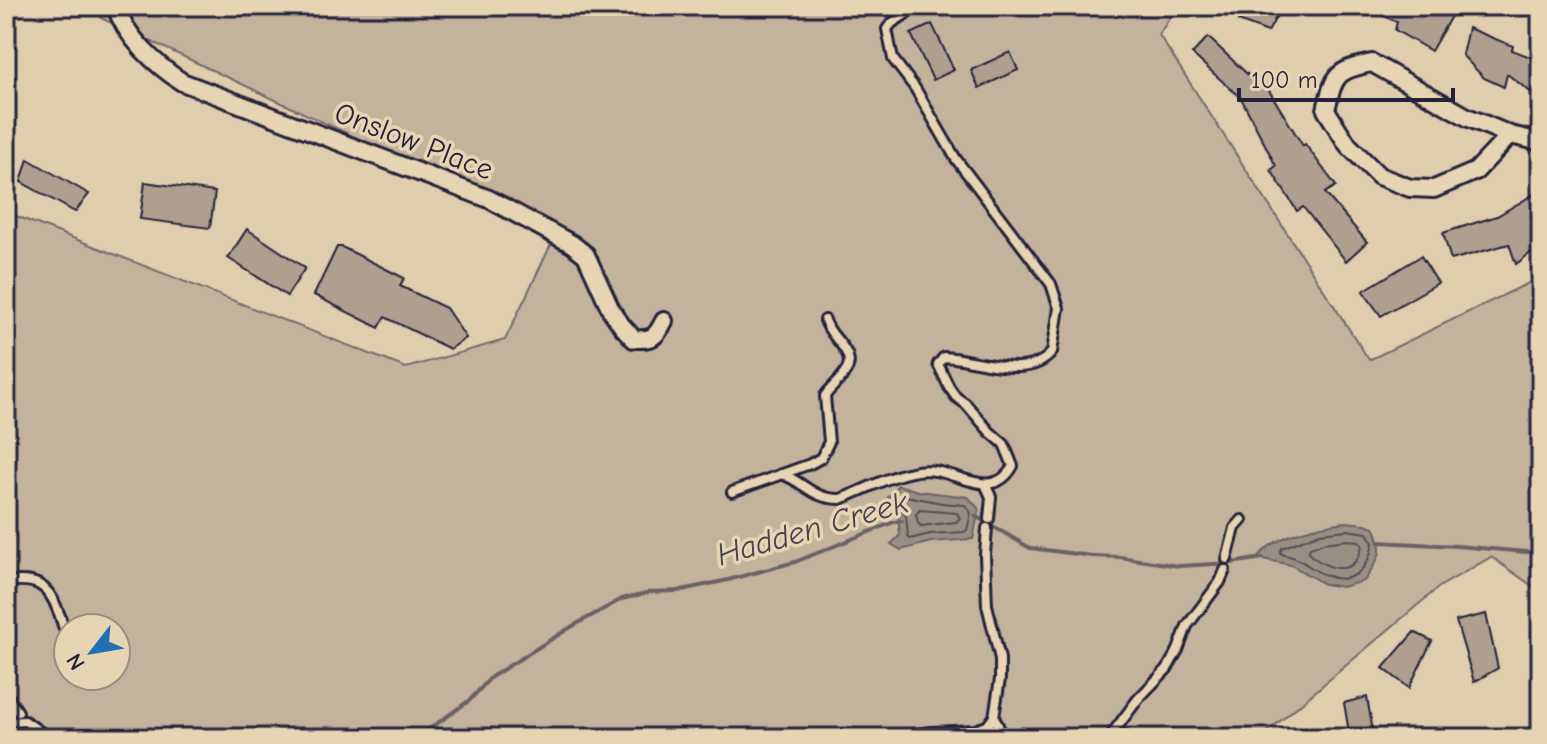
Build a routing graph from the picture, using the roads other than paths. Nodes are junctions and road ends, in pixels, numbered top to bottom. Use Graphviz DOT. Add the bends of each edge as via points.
graph roads {
  1 [pos="116,6"];
  2 [pos="906,14"];
  3 [pos="1510,135"];
  4 [pos="1541,142"];
  5 [pos="825,320"];
  6 [pos="664,321"];
  7 [pos="781,474"];
  8 [pos="986,486"];
  9 [pos="732,492"];
  10 [pos="1242,520"];
  11 [pos="1227,559"];
  12 [pos="1225,570"];
  13 [pos="6,582"];
  14 [pos="58,612"];
  15 [pos="6,694"];
  16 [pos="18,712"];
  17 [pos="994,717"];
  18 [pos="6,722"];
  19 [pos="49,738"];
  20 [pos="888,738"];
  21 [pos="1004,738"];
  22 [pos="1109,738"];
  1 -- 6 [label="street, Onslow Place" via="143,49 182,82 489,199 586,255 611,310 634,339 656,335"];
  2 -- 8 [label="lane" via="887,29 893,59 956,159 1047,278 1059,308 1052,352 1030,367 944,357 939,361 953,394 1010,455 1013,466 1008,476"];
  3 -- 3 [label="street" via="1476,171 1434,189 1410,188 1379,176 1348,145 1326,110 1333,81 1348,68 1372,63"];
  3 -- 4 [label="street"];
  5 -- 7 [label="lane" via="849,363 825,396 828,447 821,458"];
  7 -- 8 [label="lane" via="832,499 917,470"];
  7 -- 9 [label="lane"];
  8 -- 17 [label="lane" via="991,497 987,605 1000,659"];
  10 -- 11 [label="lane"];
  12 -- 22 [label="lane" via="1187,626 1167,669"];
  13 -- 14 [label="lane" via="38,583"];
  15 -- 16 [label="lane"];
  17 -- 20 [label="lane" via="975,730"];
  17 -- 21 [label="lane"];
  18 -- 19 [label="lane" via="25,721"];
}
